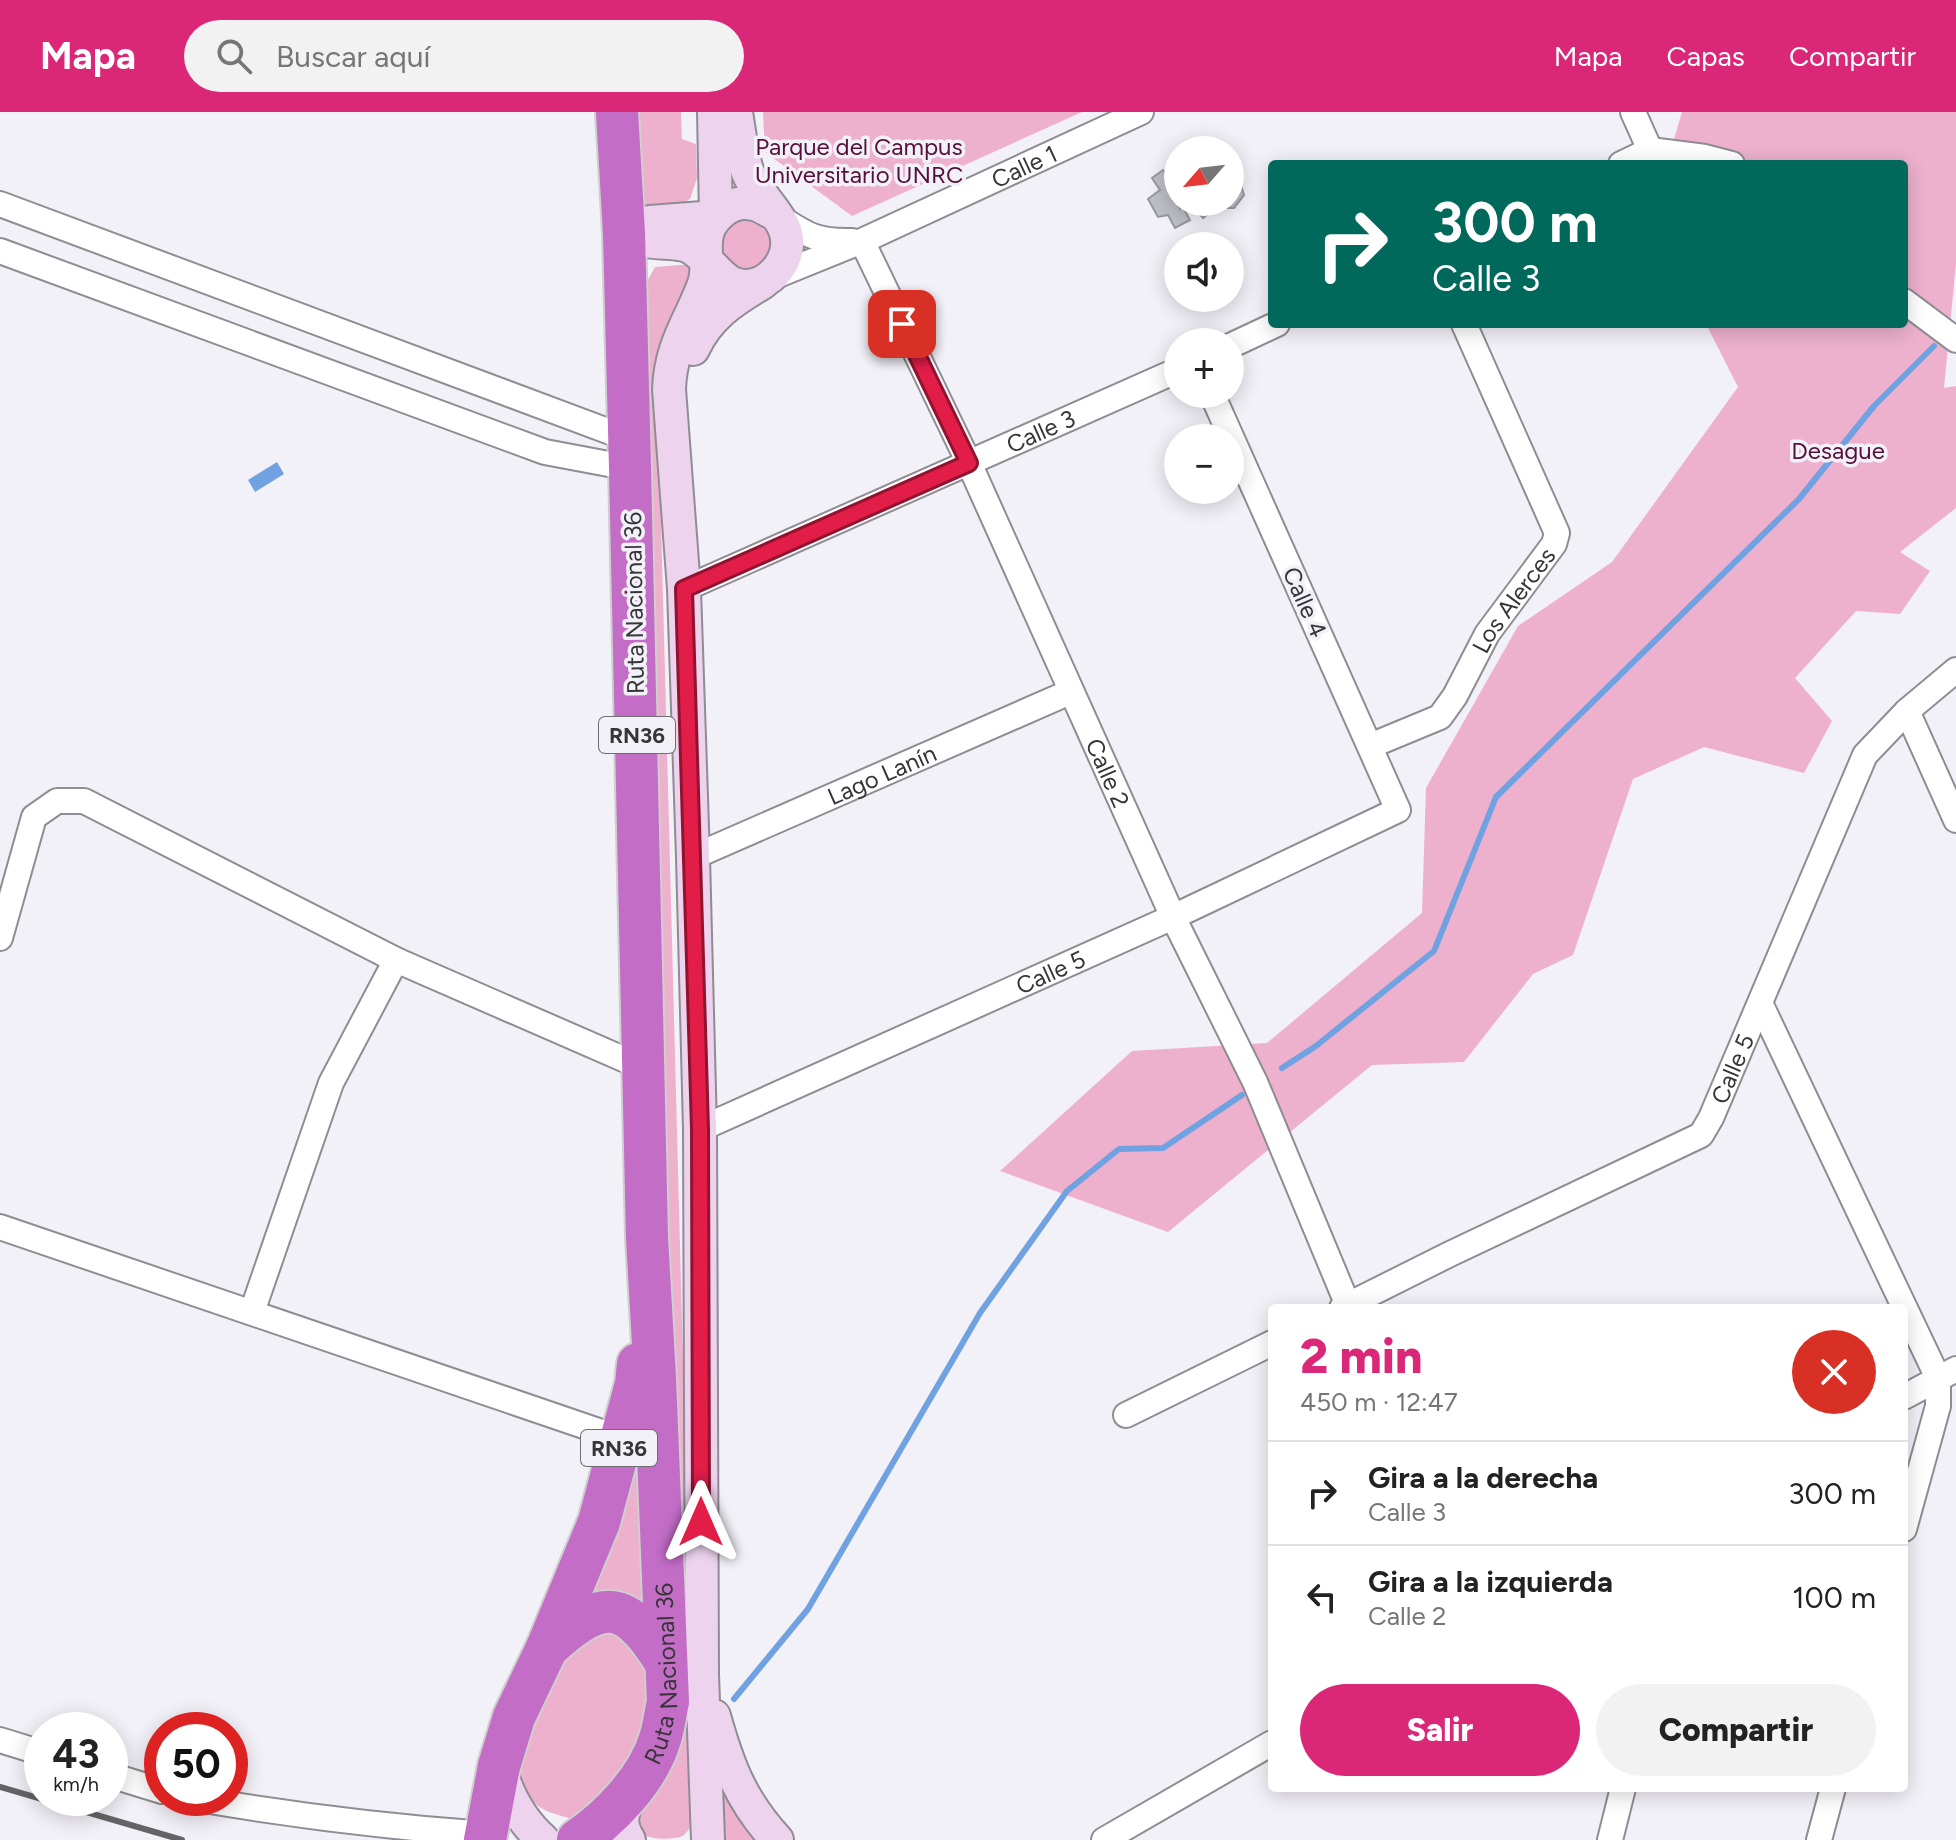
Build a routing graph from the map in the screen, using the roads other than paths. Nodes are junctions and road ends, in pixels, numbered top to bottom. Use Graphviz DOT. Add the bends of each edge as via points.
graph roads {
  1 [pos="617,112"];
  2 [pos="714,112"];
  3 [pos="736,112"];
  4 [pos="1141,112"];
  5 [pos="1633,112"];
  6 [pos="1650,150"];
  7 [pos="1629,160"];
  8 [pos="1717,160"];
  9 [pos="0,204"];
  10 [pos="775,214"];
  11 [pos="716,217"];
  12 [pos="624,233"];
  13 [pos="862,241"];
  14 [pos="0,251"];
  15 [pos="709,259"];
  16 [pos="768,279"];
  17 [pos="1908,304"];
  18 [pos="1268,328"];
  19 [pos="1466,328"];
  20 [pos="1244,339"];
  21 [pos="1956,340"];
  22 [pos="1164,376"];
  23 [pos="1218,408"];
  24 [pos="630,453"];
  25 [pos="969,463"];
  26 [pos="676,472"];
  27 [pos="684,589"];
  28 [pos="1953,673"];
  29 [pos="1070,692"];
  30 [pos="1907,711"];
  31 [pos="1370,746"];
  32 [pos="1398,810"];
  33 [pos="1956,820"];
  34 [pos="693,857"];
  35 [pos="1173,917"];
  36 [pos="0,938"];
  37 [pos="396,960"];
  38 [pos="1761,1005"];
  39 [pos="644,1068"];
  40 [pos="700,1129"];
  41 [pos="0,1227"];
  42 [pos="647,1238"];
  43 [pos="1345,1304"];
  44 [pos="1352,1304"];
  45 [pos="252,1312"];
  46 [pos="1268,1345"];
  47 [pos="1947,1374"];
  48 [pos="1908,1395"];
  49 [pos="1126,1415"];
  50 [pos="622,1439"];
  51 [pos="1908,1515"];
  52 [pos="547,1648"];
  53 [pos="684,1668"];
  54 [pos="0,1740"];
  55 [pos="1268,1745"];
  56 [pos="24,1747"];
  57 [pos="499,1766"];
  58 [pos="1622,1792"];
  59 [pos="1832,1792"];
  60 [pos="628,1795"];
  61 [pos="248,1808"];
  62 [pos="486,1837"];
  63 [pos="543,1840"];
  64 [pos="578,1840"];
  65 [pos="629,1840"];
  66 [pos="708,1840"];
  67 [pos="777,1840"];
  68 [pos="1104,1840"];
  69 [pos="1610,1840"];
  70 [pos="1819,1840"];
  1 -- 12 [label="highway, Ruta Nacional 36 / RN36"];
  2 -- 11 [label="main road"];
  3 -- 10 [label="main road" via="746,168"];
  4 -- 13 [label="street, Calle 1"];
  5 -- 6 [label="street"];
  6 -- 7 [label="street"];
  6 -- 8 [label="street"];
  9 -- 24 [label="street"];
  10 -- 11 [label="main road" via="744,202"];
  10 -- 13 [label="street, Calle 1" via="811,237"];
  10 -- 16 [label="main road" via="785,230 787,249 781,266"];
  11 -- 12 [label="main road" via="650,222"];
  11 -- 15 [label="main road" via="706,242"];
  12 -- 15 [label="main road" via="687,245"];
  12 -- 24 [label="highway, Ruta Nacional 36 / RN36"];
  13 -- 16 [label="street, Calle 1"];
  13 -- 25 [label="street, Calle 2"];
  14 -- 24 [label="street" via="545,452"];
  15 -- 16 [label="main road" via="731,283"];
  15 -- 26 [label="main road" via="701,292 670,363"];
  16 -- 26 [label="main road" via="710,318 694,346 685,375"];
  17 -- 21 [label="street"];
  18 -- 20 [label="street"];
  19 -- 31 [label="street, Los Alerces" via="1557,533 1487,634 1440,717"];
  22 -- 25 [label="street, Calle 3"];
  23 -- 31 [label="street, Calle 4"];
  24 -- 39 [label="highway, Ruta Nacional 36 / RN36"];
  25 -- 27 [label="street, Calle 3"];
  25 -- 29 [label="street, Calle 2"];
  26 -- 27 [label="main road"];
  27 -- 34 [label="main road"];
  28 -- 30 [label="street, Calle 5"];
  29 -- 34 [label="street, Lago Lanín"];
  29 -- 35 [label="street, Calle 2"];
  30 -- 33 [label="street"];
  30 -- 38 [label="street, Calle 5" via="1865,755"];
  31 -- 32 [label="street, Calle 4"];
  32 -- 35 [label="street, Calle 5"];
  34 -- 40 [label="main road"];
  35 -- 40 [label="street, Calle 5"];
  35 -- 43 [label="street, Calle 2" via="1255,1082"];
  36 -- 37 [label="street" via="34,817 57,801 84,801"];
  37 -- 39 [label="street"];
  37 -- 45 [label="street" via="331,1083"];
  38 -- 44 [label="street, Calle 5" via="1701,1135"];
  38 -- 47 [label="street"];
  39 -- 42 [label="highway, Ruta Nacional 36 / RN36"];
  40 -- 53 [label="main road"];
  41 -- 45 [label="street"];
  42 -- 50 [label="highway, Ruta Nacional 36 / RN36" via="636,1384"];
  42 -- 53 [label="highway, Ruta Nacional 36 / RN36" via="655,1378"];
  45 -- 50 [label="street"];
  46 -- 49 [label="street"];
  47 -- 48 [label="street"];
  47 -- 51 [label="street"];
  50 -- 52 [label="highway, Ruta Nacional 36 / RN36" via="599,1522"];
  52 -- 53 [label="highway, RN36" via="573,1624 608,1611 636,1622"];
  52 -- 57 [label="highway, Ruta Nacional 36 / RN36" via="514,1717"];
  53 -- 60 [label="highway, Ruta Nacional 36 / RN36" via="668,1702 660,1741"];
  53 -- 66 [label="main road"];
  53 -- 67 [label="main road" via="729,1767 759,1821"];
  54 -- 56 [label="street"];
  55 -- 68 [label="street"];
  57 -- 62 [label="highway, Ruta Nacional 36 / RN36"];
  57 -- 63 [label="main road" via="514,1805"];
  58 -- 69 [label="street"];
  59 -- 70 [label="street"];
  60 -- 64 [label="highway, Ruta Nacional 36 / RN36"];
  60 -- 65 [label="main road" via="621,1817"];
  61 -- 62 [label="street"];
}
